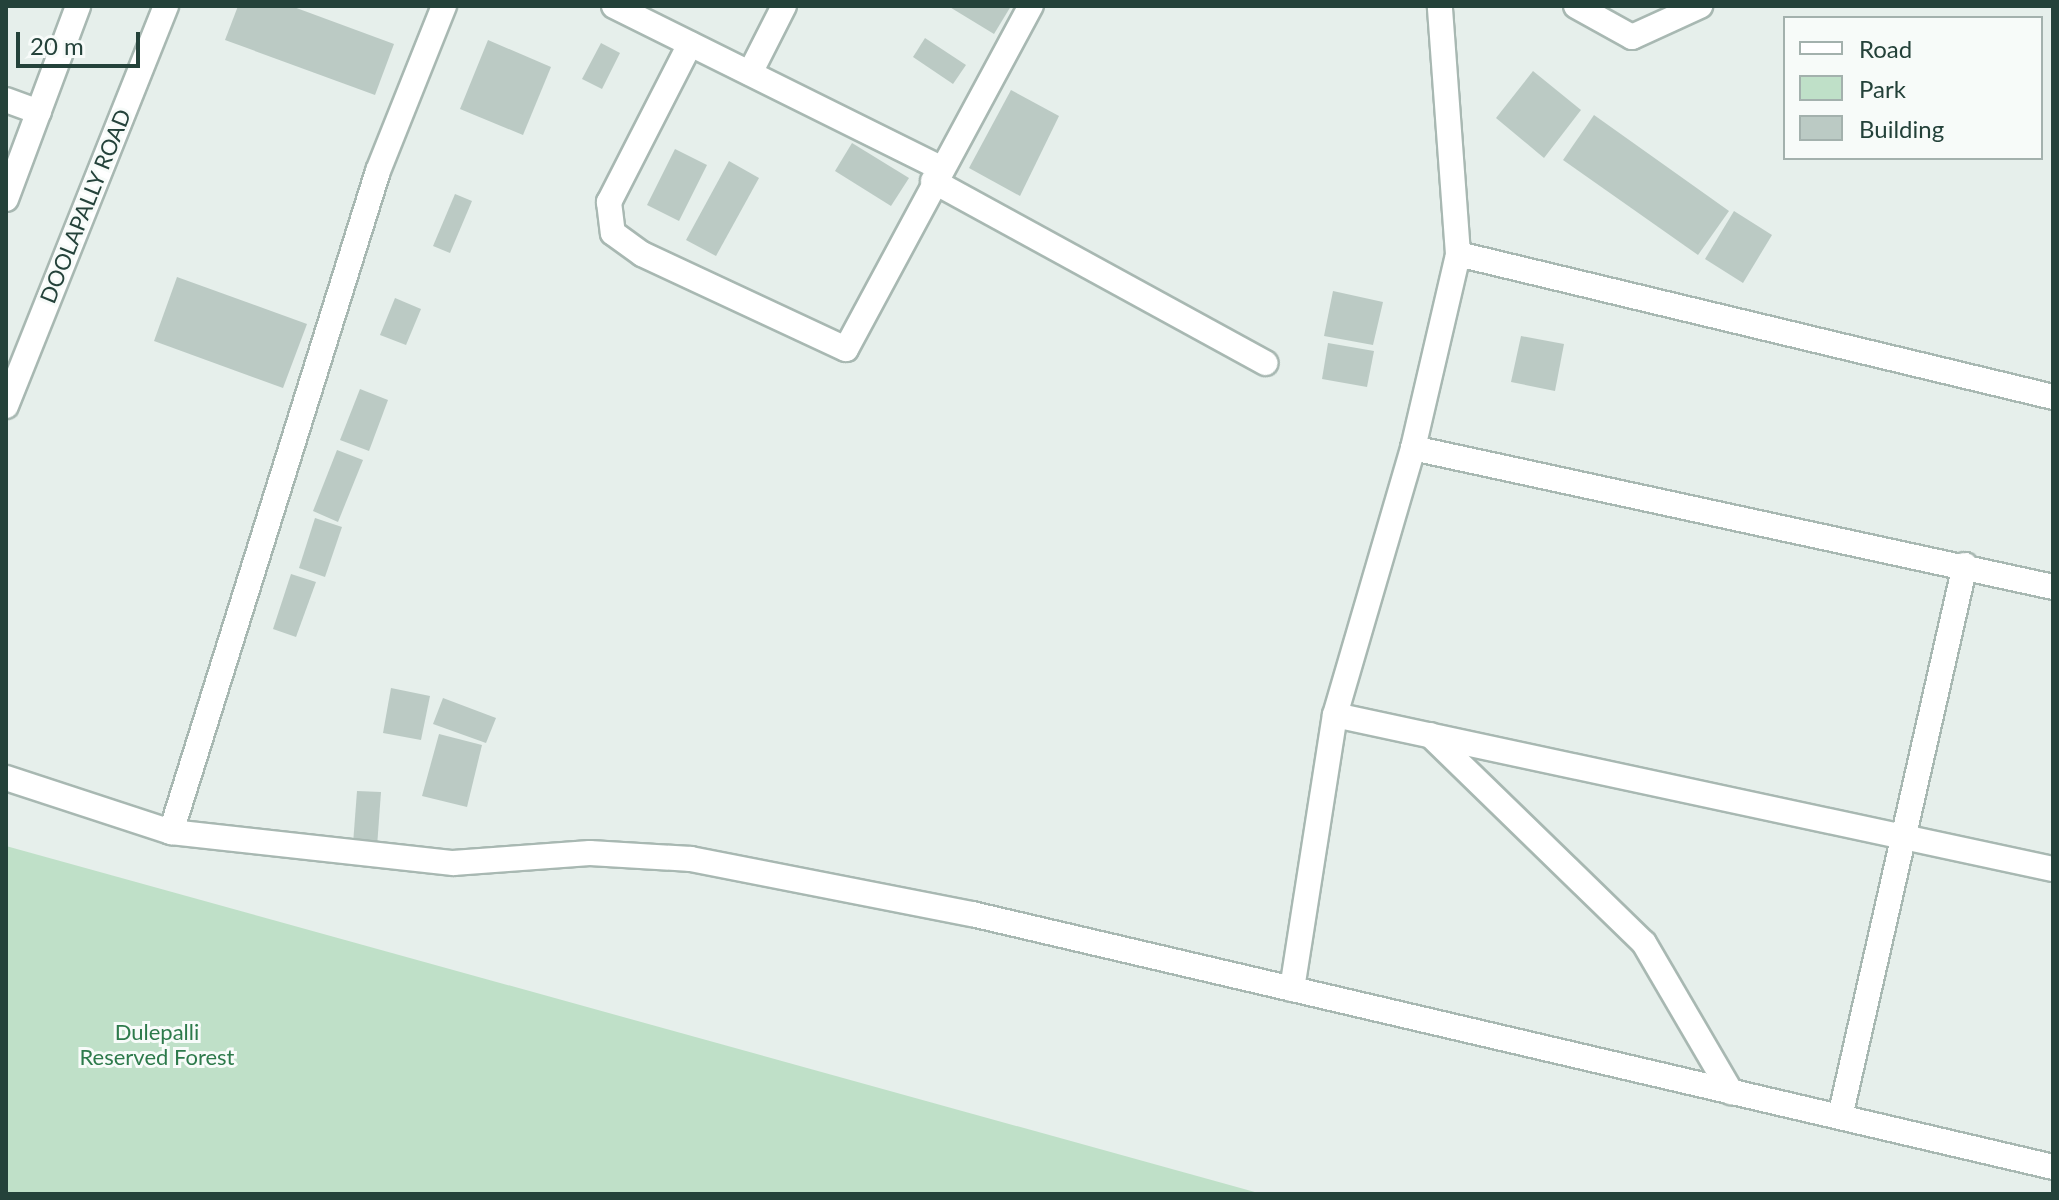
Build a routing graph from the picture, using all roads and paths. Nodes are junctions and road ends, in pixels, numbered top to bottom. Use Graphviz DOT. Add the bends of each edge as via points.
graph roads {
  1 [pos="78,6"];
  2 [pos="166,6"];
  3 [pos="444,6"];
  4 [pos="614,6"];
  5 [pos="784,6"];
  6 [pos="1031,6"];
  7 [pos="1440,6"];
  8 [pos="1576,6"];
  9 [pos="1700,6"];
  10 [pos="690,44"];
  11 [pos="750,73"];
  12 [pos="6,100"];
  13 [pos="39,112"];
  14 [pos="937,175"];
  15 [pos="6,199"];
  16 [pos="1458,254"];
  17 [pos="1265,363"];
  18 [pos="2053,397"];
  19 [pos="6,406"];
  20 [pos="1413,448"];
  21 [pos="1965,565"];
  22 [pos="2053,587"];
  23 [pos="1335,715"];
  24 [pos="1430,735"];
  25 [pos="6,778"];
  26 [pos="171,832"];
  27 [pos="1904,837"];
  28 [pos="2053,869"];
  29 [pos="1292,989"];
  30 [pos="1731,1092"];
  31 [pos="1840,1117"];
  32 [pos="2053,1167"];
  1 -- 13 [label="street"];
  2 -- 19 [label="street, DOOLAPALLY ROAD"];
  3 -- 26 [label="street" via="378,171"];
  4 -- 10 [label="street"];
  5 -- 11 [label="street"];
  6 -- 14 [label="street"];
  7 -- 16 [label="street"];
  8 -- 9 [label="street" via="1632,37"];
  10 -- 11 [label="street"];
  10 -- 14 [label="street" via="609,202 613,233 642,254 846,349"];
  11 -- 14 [label="street"];
  12 -- 13 [label="street"];
  13 -- 15 [label="street"];
  14 -- 17 [label="street"];
  16 -- 18 [label="street"];
  16 -- 20 [label="street"];
  20 -- 21 [label="street"];
  20 -- 23 [label="street"];
  21 -- 22 [label="street"];
  21 -- 27 [label="street"];
  23 -- 24 [label="street"];
  23 -- 29 [label="street"];
  24 -- 27 [label="street"];
  24 -- 30 [label="street" via="1644,943"];
  25 -- 26 [label="street"];
  26 -- 29 [label="street" via="453,863 590,853 691,859 972,914"];
  27 -- 28 [label="street"];
  27 -- 31 [label="street"];
  29 -- 30 [label="street"];
  30 -- 31 [label="street"];
  31 -- 32 [label="street"];
}
